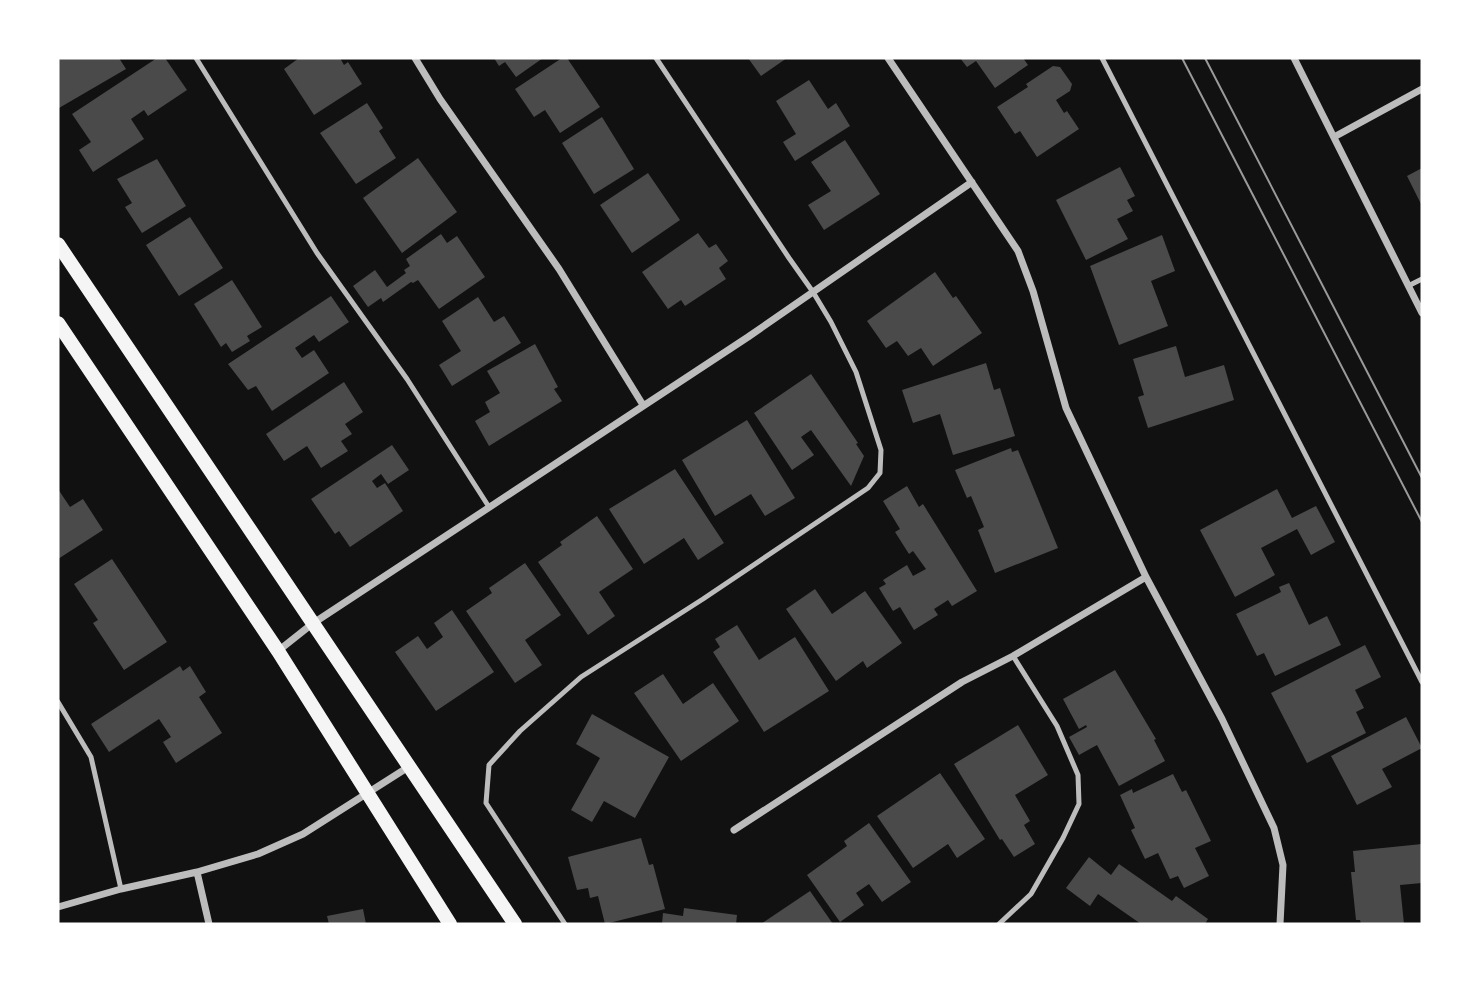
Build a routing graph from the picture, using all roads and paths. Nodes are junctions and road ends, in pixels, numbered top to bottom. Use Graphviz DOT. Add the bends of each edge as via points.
graph roads {
  1 [pos="196,58"];
  2 [pos="415,58"];
  3 [pos="656,58"];
  4 [pos="888,58"];
  5 [pos="1102,58"];
  6 [pos="1294,58"];
  7 [pos="1422,89"];
  8 [pos="1334,137"];
  9 [pos="972,182"];
  10 [pos="58,244"];
  11 [pos="1422,279"];
  12 [pos="1408,286"];
  13 [pos="813,292"];
  14 [pos="1422,313"];
  15 [pos="58,323"];
  16 [pos="643,405"];
  17 [pos="489,507"];
  18 [pos="1146,577"];
  19 [pos="312,624"];
  20 [pos="278,651"];
  21 [pos="1013,656"];
  22 [pos="1422,682"];
  23 [pos="58,702"];
  24 [pos="411,766"];
  25 [pos="367,794"];
  26 [pos="734,830"];
  27 [pos="197,872"];
  28 [pos="121,889"];
  29 [pos="58,907"];
  30 [pos="209,924"];
  31 [pos="450,924"];
  32 [pos="515,924"];
  33 [pos="565,924"];
  34 [pos="999,924"];
  35 [pos="1280,924"];
  1 -- 17 [label="lane" via="317,253 407,379"];
  2 -- 16 [label="street" via="559,269"];
  3 -- 13 [label="lane"];
  4 -- 9 [label="street"];
  5 -- 22 [label="lane"];
  6 -- 8 [label="street"];
  7 -- 8 [label="street"];
  8 -- 12 [label="street"];
  9 -- 13 [label="street"];
  9 -- 18 [label="street" via="1018,251 1066,408"];
  10 -- 19 [label="main road"];
  11 -- 12 [label="lane"];
  12 -- 14 [label="street"];
  13 -- 16 [label="street"];
  13 -- 33 [label="lane" via="856,372 881,450 880,473 868,488 581,677 489,765 486,803"];
  15 -- 20 [label="main road"];
  16 -- 17 [label="street"];
  17 -- 19 [label="street"];
  18 -- 21 [label="street"];
  18 -- 35 [label="street" via="1274,828 1283,865"];
  19 -- 20 [label="street"];
  19 -- 24 [label="main road"];
  20 -- 25 [label="main road"];
  21 -- 26 [label="street" via="962,682"];
  21 -- 34 [label="lane" via="1057,726 1078,775 1079,804 1031,894"];
  23 -- 28 [label="lane" via="91,757"];
  24 -- 25 [label="street"];
  24 -- 32 [label="main road"];
  25 -- 27 [label="street" via="303,834 258,854"];
  25 -- 31 [label="main road"];
  27 -- 28 [label="street"];
  27 -- 30 [label="street"];
  28 -- 29 [label="street"];
}
